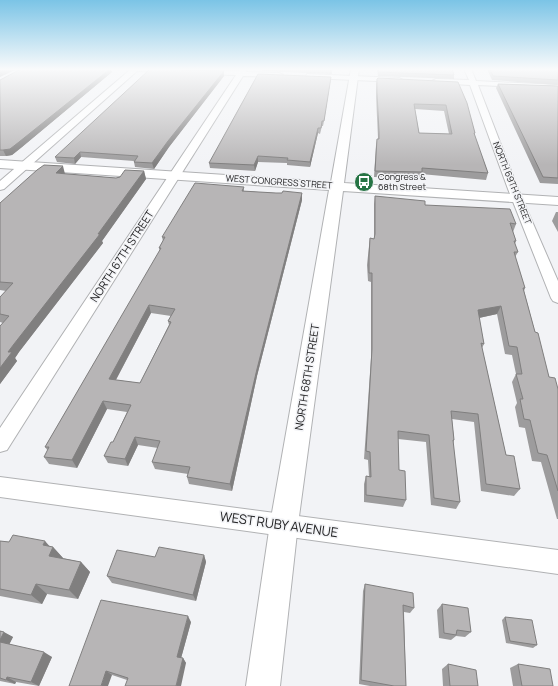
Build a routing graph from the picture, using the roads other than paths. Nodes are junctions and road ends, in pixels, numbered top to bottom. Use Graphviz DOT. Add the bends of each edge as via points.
graph roads {
  1 [pos="98,101"];
  2 [pos="223,101"];
  3 [pos="350,101"];
  4 [pos="480,101"];
  5 [pos="0,164"];
  6 [pos="24,166"];
  7 [pos="174,175"];
  8 [pos="336,186"];
  9 [pos="0,187"];
  10 [pos="518,198"];
  11 [pos="558,201"];
  12 [pos="558,298"];
  13 [pos="0,444"];
  14 [pos="0,487"];
  15 [pos="284,524"];
  16 [pos="558,562"];
  17 [pos="263,686"];
  1 -- 6 [label="street"];
  2 -- 7 [label="street, NORTH 67TH STREET"];
  3 -- 8 [label="street, NORTH 68TH STREET"];
  4 -- 10 [label="street, NORTH 69TH STREET"];
  5 -- 6 [label="street, WEST CONGRESS STREET"];
  6 -- 7 [label="street, WEST CONGRESS STREET"];
  6 -- 9 [label="street"];
  7 -- 8 [label="street, WEST CONGRESS STREET"];
  7 -- 13 [label="street, NORTH 67TH STREET"];
  8 -- 10 [label="street, WEST CONGRESS STREET"];
  8 -- 15 [label="street, NORTH 68TH STREET"];
  10 -- 11 [label="street, WEST CONGRESS STREET"];
  10 -- 12 [label="street, NORTH 69TH STREET"];
  14 -- 15 [label="street, WEST RUBY AVENUE"];
  15 -- 16 [label="street, WEST RUBY AVENUE"];
  15 -- 17 [label="street, NORTH 68TH STREET"];
}
